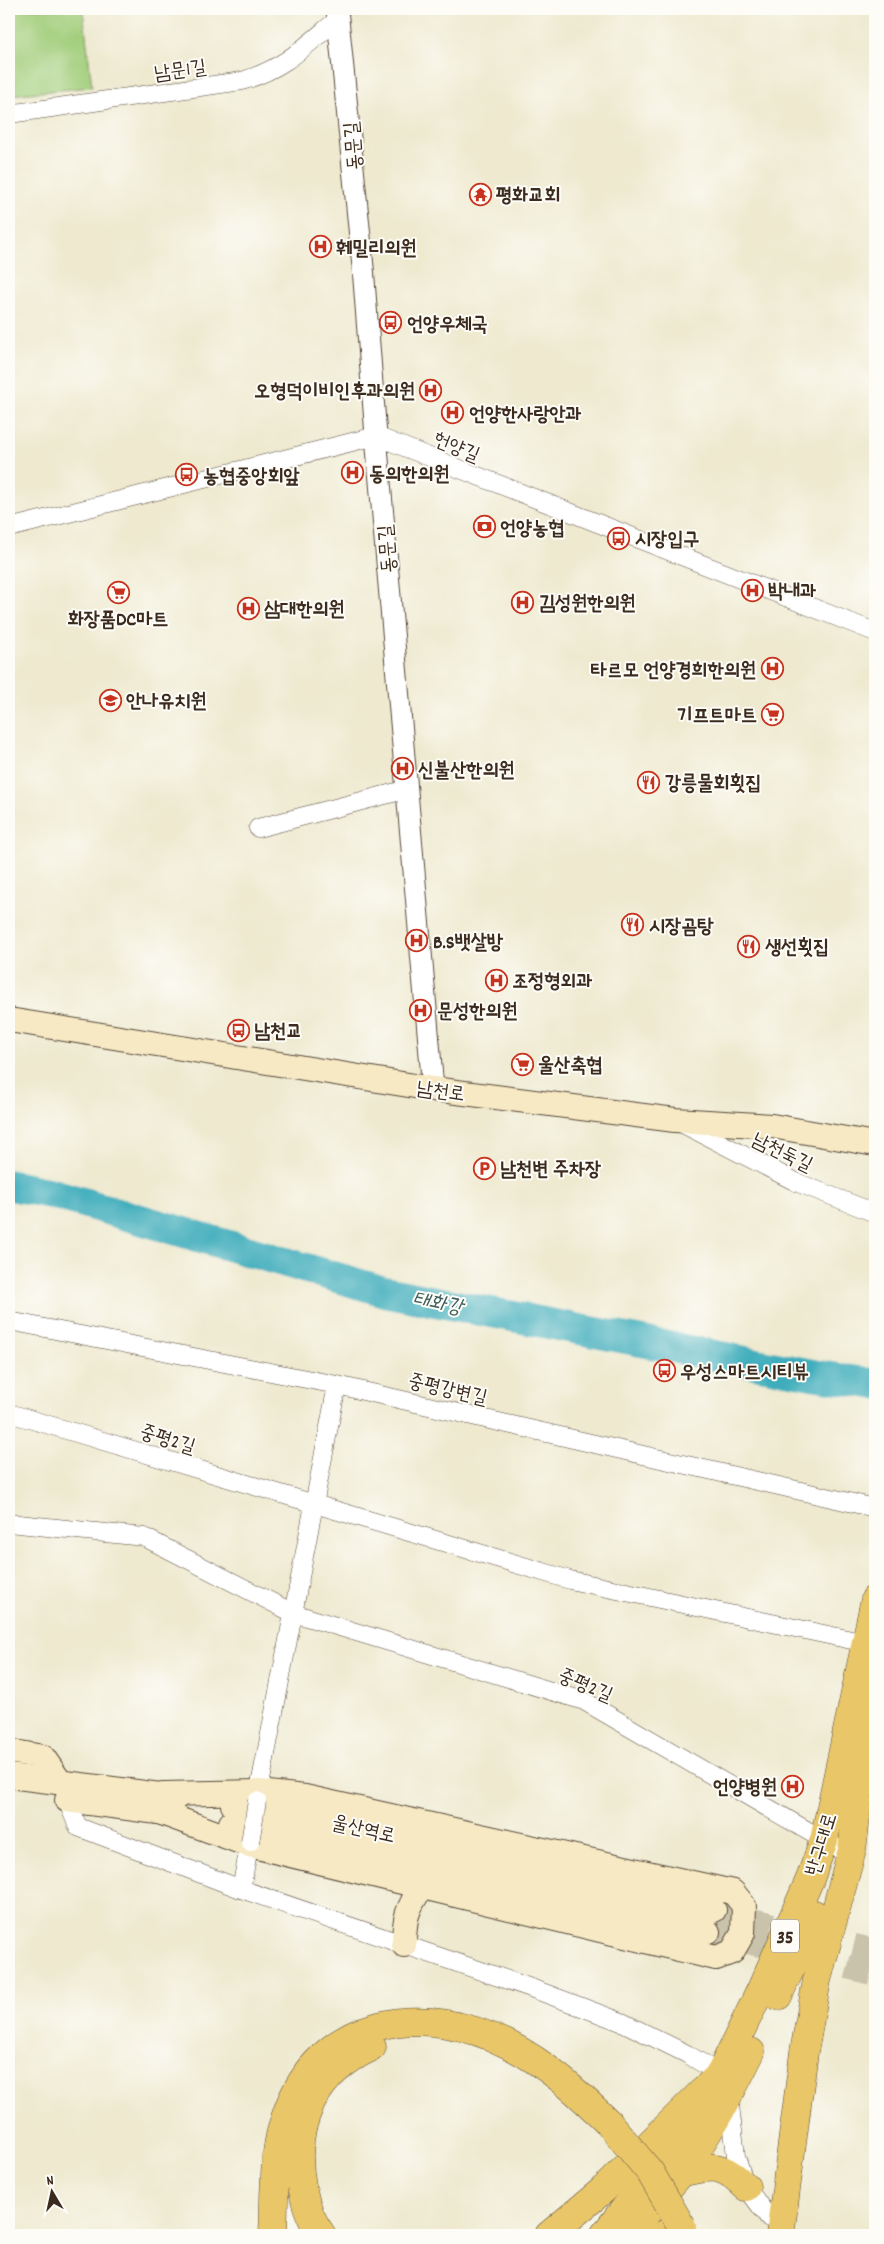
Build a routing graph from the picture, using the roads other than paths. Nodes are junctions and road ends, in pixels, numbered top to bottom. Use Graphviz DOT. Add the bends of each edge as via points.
graph roads {
  1 [pos="338,14"];
  2 [pos="9,114"];
  3 [pos="376,436"];
  4 [pos="9,528"];
  5 [pos="875,632"];
  6 [pos="408,789"];
  7 [pos="258,828"];
  8 [pos="9,1020"];
  9 [pos="434,1090"];
  10 [pos="674,1120"];
  11 [pos="875,1144"];
  12 [pos="875,1213"];
  13 [pos="9,1321"];
  14 [pos="337,1385"];
  15 [pos="9,1413"];
  16 [pos="314,1504"];
  17 [pos="875,1508"];
  18 [pos="9,1523"];
  19 [pos="875,1599"];
  20 [pos="293,1613"];
  21 [pos="871,1644"];
  22 [pos="875,1699"];
  23 [pos="9,1751"];
  24 [pos="864,1752"];
  25 [pos="9,1776"];
  26 [pos="64,1791"];
  27 [pos="9,1792"];
  28 [pos="258,1796"];
  29 [pos="161,1803"];
  30 [pos="250,1843"];
  31 [pos="832,1844"];
  32 [pos="422,1887"];
  33 [pos="241,1889"];
  34 [pos="711,1921"];
  35 [pos="404,1945"];
  36 [pos="724,2085"];
  37 [pos="603,2127"];
  38 [pos="680,2173"];
  39 [pos="746,2187"];
  40 [pos="774,2226"];
  41 [pos="675,2233"];
  42 [pos="273,2235"];
  43 [pos="322,2235"];
  44 [pos="549,2235"];
  45 [pos="604,2235"];
  46 [pos="628,2235"];
  1 -- 2 [label="street, 남문1길" via="285,63 264,75"];
  1 -- 3 [label="street, 동문길"];
  3 -- 4 [label="street"];
  3 -- 5 [label="street, 헌양길"];
  3 -- 6 [label="street, 동문길"];
  6 -- 7 [label="street"];
  6 -- 9 [label="street, 동문길"];
  8 -- 9 [label="main road, 남천로"];
  9 -- 10 [label="main road, 남천로"];
  10 -- 11 [label="main road, 남천로" via="772,1126"];
  10 -- 12 [label="street, 남천둑길" via="796,1182"];
  13 -- 14 [label="street, 중평강변길"];
  14 -- 16 [label="street"];
  14 -- 17 [label="street, 중평강변길"];
  15 -- 16 [label="street, 중평2길"];
  16 -- 20 [label="street"];
  16 -- 21 [label="street, 중평2길" via="570,1580"];
  18 -- 20 [label="street, 중평2길" via="144,1537"];
  19 -- 21 [label="main road, 반구대로 / 35"];
  20 -- 28 [label="street"];
  20 -- 31 [label="street, 중평2길" via="584,1701"];
  21 -- 31 [label="main road, 반구대로 / 35"];
  22 -- 24 [label="main road, 반구대로 / 35"];
  23 -- 26 [label="main road" via="43,1757"];
  24 -- 31 [label="main road, 반구대로 / 35"];
  24 -- 40 [label="main road" via="852,1850 818,1980"];
  25 -- 26 [label="main road, 울산역로"];
  26 -- 27 [label="main road, 울산역로"];
  26 -- 29 [label="main road, 울산역로"];
  26 -- 33 [label="street" via="78,1827"];
  28 -- 29 [label="main road"];
  28 -- 30 [label="street, bridge"];
  28 -- 32 [label="main road" via="305,1798 733,1892 744,1906 743,1933 732,1952 716,1958"];
  29 -- 30 [label="main road"];
  29 -- 34 [label="main road, 울산역로" via="324,1818"];
  30 -- 32 [label="main road"];
  30 -- 33 [label="street"];
  31 -- 36 [label="main road, 반구대로 / 35" via="802,1897"];
  32 -- 35 [label="main road" via="410,1904 404,1922"];
  33 -- 35 [label="street"];
  35 -- 36 [label="street" via="624,2024 686,2054"];
  36 -- 38 [label="main road, 반구대로 / 35"];
  36 -- 39 [label="street" via="736,2156"];
  36 -- 44 [label="main road"];
  36 -- 45 [label="main road, 반구대로 / 35"];
  37 -- 41 [label="main road"];
  37 -- 42 [label="main road" via="549,2070 488,2036 434,2021 404,2021 362,2031 318,2060 301,2081 290,2104 281,2130 276,2162"];
  37 -- 43 [label="main road" via="506,2063 464,2045 432,2038 402,2038 374,2046 348,2060 325,2081 304,2121 299,2148 300,2174 307,2204"];
  38 -- 39 [label="main road" via="721,2168 732,2173"];
  38 -- 46 [label="main road, 반구대로 / 35"];
  39 -- 40 [label="street"];
}
